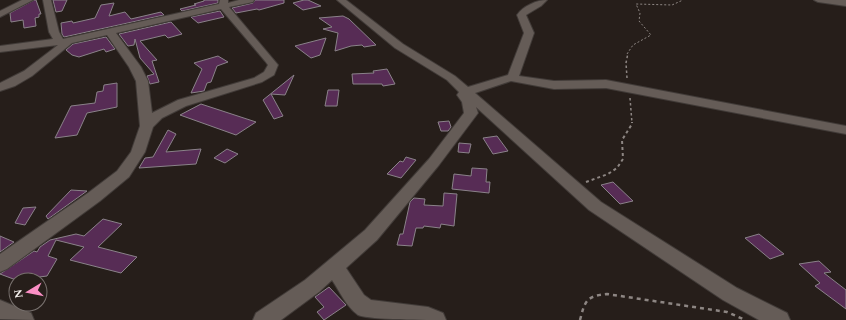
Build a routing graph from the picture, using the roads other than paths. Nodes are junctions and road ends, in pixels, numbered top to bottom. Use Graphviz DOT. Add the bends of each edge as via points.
graph roads {
  1 [pos="29,0"];
  2 [pos="47,0"];
  3 [pos="250,0"];
  4 [pos="341,0"];
  5 [pos="543,0"];
  6 [pos="818,0"];
  7 [pos="223,3"];
  8 [pos="846,3"];
  9 [pos="0,14"];
  10 [pos="110,32"];
  11 [pos="64,41"];
  12 [pos="0,49"];
  13 [pos="511,78"];
  14 [pos="0,87"];
  15 [pos="466,91"];
  16 [pos="147,126"];
  17 [pos="846,130"];
  18 [pos="0,264"];
  19 [pos="333,268"];
  20 [pos="0,309"];
  21 [pos="23,320"];
  22 [pos="264,320"];
  23 [pos="435,320"];
  24 [pos="779,320"];
  1 -- 9 [label="street"];
  2 -- 11 [label="street" via="54,32"];
  3 -- 7 [label="street"];
  4 -- 15 [label="street" via="399,46 451,78"];
  5 -- 13 [label="street" via="521,14 529,32 514,76"];
  6 -- 8 [label="street"];
  7 -- 10 [label="street"];
  7 -- 16 [label="street" via="270,60 273,69 258,80 174,106 157,115"];
  10 -- 11 [label="street"];
  10 -- 16 [label="street" via="142,81"];
  11 -- 12 [label="street"];
  11 -- 14 [label="street" via="30,74"];
  13 -- 15 [label="street"];
  13 -- 17 [label="street" via="554,85 610,84"];
  15 -- 19 [label="street" via="464,95 471,113 457,133 395,209 371,235"];
  15 -- 24 [label="street" via="595,206 723,290"];
  16 -- 18 [label="street" via="138,152 123,174"];
  19 -- 22 [label="street"];
  19 -- 23 [label="street" via="366,309 428,316"];
  20 -- 21 [label="street"];
}
